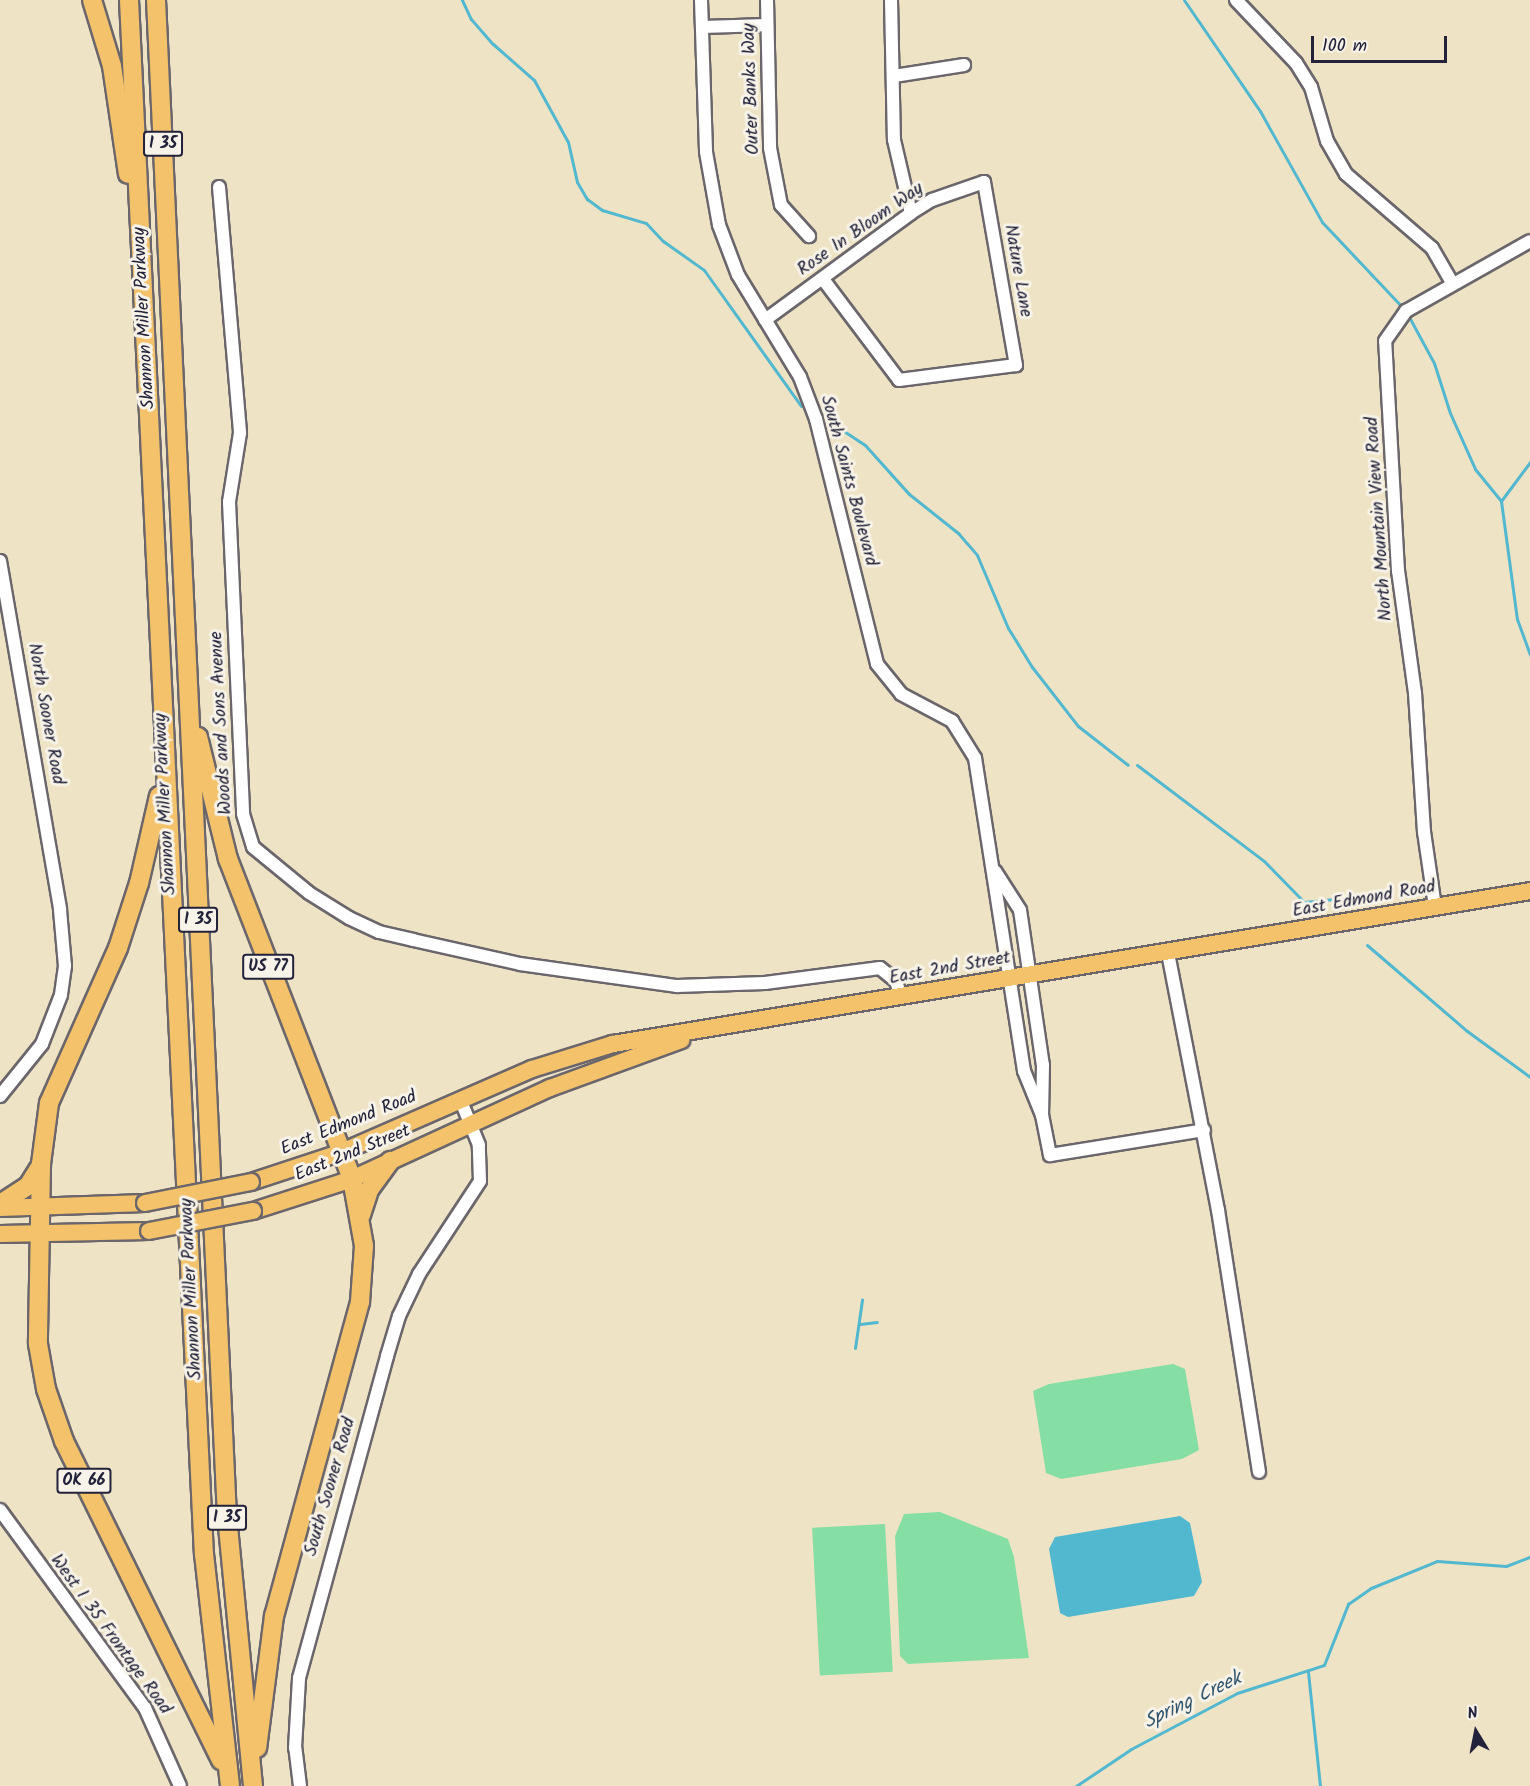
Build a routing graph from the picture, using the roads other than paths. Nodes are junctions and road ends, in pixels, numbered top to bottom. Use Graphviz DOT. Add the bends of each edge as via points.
graph roads {
  1 [pos="92,0"];
  2 [pos="129,0"];
  3 [pos="156,0"];
  4 [pos="701,0"];
  5 [pos="767,0"];
  6 [pos="891,0"];
  7 [pos="1236,0"];
  8 [pos="767,25"];
  9 [pos="702,27"];
  10 [pos="964,65"];
  11 [pos="894,76"];
  12 [pos="984,182"];
  13 [pos="219,187"];
  14 [pos="911,213"];
  15 [pos="809,236"];
  16 [pos="1530,241"];
  17 [pos="823,279"];
  18 [pos="1452,282"];
  19 [pos="144,285"];
  20 [pos="765,320"];
  21 [pos="0,561"];
  22 [pos="186,671"];
  23 [pos="164,771"];
  24 [pos="994,870"];
  25 [pos="1530,891"];
  26 [pos="1435,908"];
  27 [pos="1205,948"];
  28 [pos="1168,953"];
  29 [pos="1029,974"];
  30 [pos="1009,978"];
  31 [pos="901,997"];
  32 [pos="702,1032"];
  33 [pos="0,1096"];
  34 [pos="460,1099"];
  35 [pos="1042,1115"];
  36 [pos="472,1124"];
  37 [pos="1204,1130"];
  38 [pos="342,1152"];
  39 [pos="390,1161"];
  40 [pos="41,1164"];
  41 [pos="351,1179"];
  42 [pos="0,1206"];
  43 [pos="40,1209"];
  44 [pos="361,1217"];
  45 [pos="0,1234"];
  46 [pos="39,1236"];
  47 [pos="1259,1472"];
  48 [pos="0,1510"];
  49 [pos="229,1781"];
  50 [pos="180,1786"];
  51 [pos="253,1786"];
  52 [pos="300,1786"];
  1 -- 19 [label="highway" via="112,66"];
  2 -- 19 [label="highway, Shannon Miller Parkway / I 35"];
  3 -- 22 [label="highway, Shannon Miller Parkway / I 35"];
  4 -- 9 [label="street, South Saints Boulevard"];
  5 -- 8 [label="street, Outer Banks Way"];
  6 -- 11 [label="street"];
  7 -- 18 [label="street" via="1296,63 1311,87 1327,141 1346,174 1432,248"];
  8 -- 9 [label="street"];
  8 -- 15 [label="street, Outer Banks Way" via="771,148 781,205"];
  9 -- 20 [label="street, South Saints Boulevard" via="703,112 711,189 732,260"];
  10 -- 11 [label="street"];
  11 -- 14 [label="street" via="894,140"];
  12 -- 14 [label="street, Rose In Bloom Way" via="932,200"];
  12 -- 17 [label="street, Nature Lane" via="1016,365 899,380"];
  13 -- 31 [label="street, Woods and Sons Avenue" via="240,434 229,502 243,806 253,847 309,893 350,918 379,932 413,940 520,964 677,986 765,983 880,968 896,981"];
  14 -- 17 [label="street, Rose In Bloom Way"];
  16 -- 18 [label="street, North Mountain View Road"];
  17 -- 20 [label="street, Rose In Bloom Way"];
  18 -- 26 [label="street, North Mountain View Road" via="1406,311 1385,340 1398,572 1415,693 1424,832"];
  19 -- 23 [label="highway, Shannon Miller Parkway / I 35"];
  20 -- 24 [label="street, South Saints Boulevard" via="800,377 816,419 877,664 901,694 940,711 969,742"];
  21 -- 33 [label="street, North Sooner Road" via="64,941 61,995 42,1044"];
  22 -- 38 [label="highway, US 77" via="206,779 228,859"];
  22 -- 51 [label="highway, Shannon Miller Parkway / I 35" via="230,1576"];
  23 -- 40 [label="highway" via="129,916 110,970 49,1103"];
  23 -- 49 [label="highway, Shannon Miller Parkway / I 35" via="204,1554"];
  24 -- 29 [label="street, South Saints Boulevard" via="1020,910"];
  24 -- 30 [label="street, South Saints Boulevard"];
  25 -- 26 [label="main road, East Edmond Road"];
  26 -- 27 [label="main road, East Edmond Road"];
  27 -- 28 [label="main road, East 2nd Street"];
  28 -- 29 [label="main road, East 2nd Street"];
  28 -- 37 [label="street"];
  29 -- 30 [label="main road, East 2nd Street"];
  29 -- 35 [label="street, South Saints Boulevard" via="1043,1065"];
  30 -- 31 [label="main road, East 2nd Street"];
  30 -- 35 [label="street, South Saints Boulevard" via="1024,1071"];
  31 -- 32 [label="main road, East 2nd Street"];
  32 -- 34 [label="main road, East 2nd Street" via="613,1044 532,1069"];
  32 -- 36 [label="main road, East 2nd Street" via="596,1069"];
  34 -- 36 [label="street, South Sooner Road"];
  34 -- 38 [label="main road, East Edmond Road"];
  35 -- 37 [label="street, South Saints Boulevard" via="1050,1155"];
  36 -- 39 [label="main road, East 2nd Street"];
  36 -- 52 [label="street, South Sooner Road" via="482,1171 477,1190 419,1275 399,1316 309,1631 295,1716"];
  37 -- 47 [label="street"];
  38 -- 41 [label="highway, US 77"];
  38 -- 43 [label="main road, East Edmond Road, bridge" via="251,1182 145,1203"];
  39 -- 41 [label="main road, East 2nd Street"];
  39 -- 44 [label="highway" via="369,1190"];
  40 -- 42 [label="highway" via="28,1186"];
  40 -- 43 [label="highway"];
  41 -- 44 [label="highway"];
  41 -- 46 [label="main road, East 2nd Street, bridge" via="253,1211 149,1231"];
  42 -- 43 [label="main road"];
  43 -- 46 [label="highway, OK 66"];
  44 -- 51 [label="highway" via="364,1246 360,1302 274,1616 261,1696"];
  45 -- 46 [label="main road, East 2nd Street"];
  46 -- 49 [label="highway, OK 66" via="38,1344 53,1413"];
  48 -- 50 [label="street, West I 35 Frontage Road" via="144,1708"];
}
